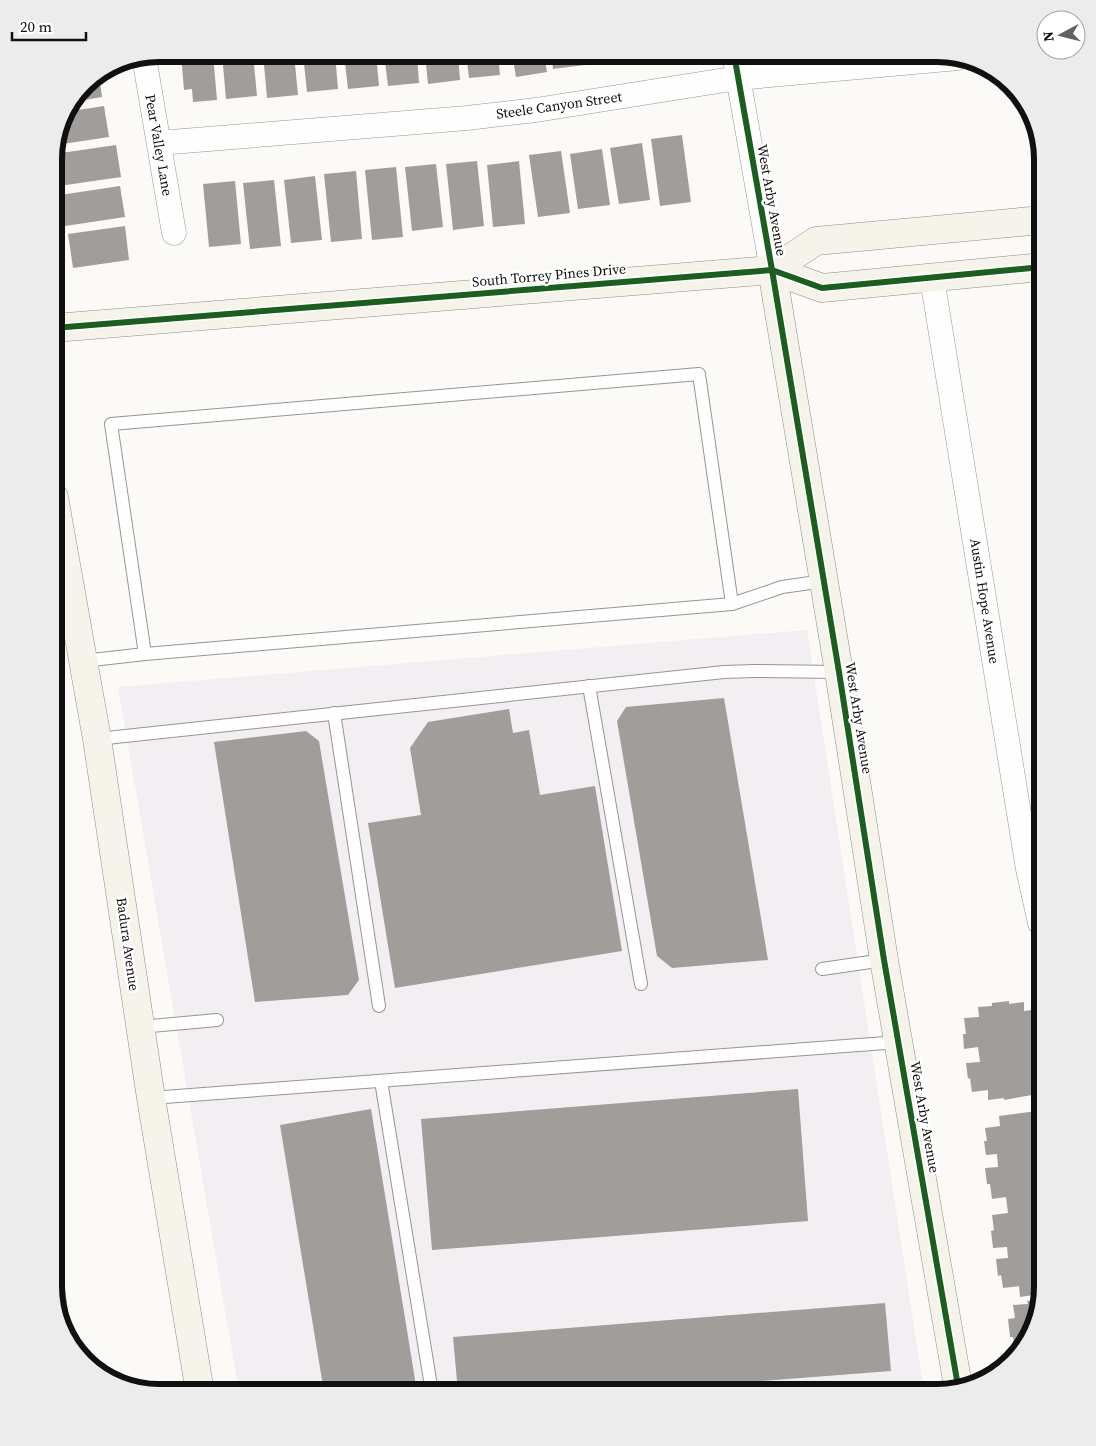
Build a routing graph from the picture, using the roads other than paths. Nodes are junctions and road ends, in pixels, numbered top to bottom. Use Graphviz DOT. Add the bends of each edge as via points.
graph roads {
  1 [pos="736,63"];
  2 [pos="903,63"];
  3 [pos="145,64"];
  4 [pos="738,78"];
  5 [pos="159,143"];
  6 [pos="1034,221"];
  7 [pos="174,234"];
  8 [pos="1034,268"];
  9 [pos="772,270"];
  10 [pos="932,278"];
  11 [pos="63,327"];
  12 [pos="63,544"];
  13 [pos="824,581"];
  14 [pos="732,604"];
  15 [pos="145,654"];
  16 [pos="84,661"];
  17 [pos="840,672"];
  18 [pos="589,686"];
  19 [pos="334,713"];
  20 [pos="97,739"];
  21 [pos="1034,894"];
  22 [pos="884,960"];
  23 [pos="822,969"];
  24 [pos="642,984"];
  25 [pos="379,1006"];
  26 [pos="217,1020"];
  27 [pos="140,1027"];
  28 [pos="899,1042"];
  29 [pos="380,1081"];
  30 [pos="151,1098"];
  31 [pos="957,1381"];
  32 [pos="199,1384"];
  33 [pos="431,1384"];
  1 -- 4 [label="street, West Arby Avenue"];
  2 -- 4 [label="street, Steele Canyon Street"];
  3 -- 5 [label="street, Pear Valley Lane"];
  4 -- 5 [label="street, Steele Canyon Street" via="467,118"];
  4 -- 9 [label="street, West Arby Avenue"];
  5 -- 7 [label="street, Pear Valley Lane"];
  6 -- 9 [label="street, South Torrey Pines Drive" via="816,241"];
  8 -- 10 [label="street, South Torrey Pines Drive"];
  9 -- 10 [label="street, South Torrey Pines Drive" via="822,288"];
  9 -- 11 [label="street, South Torrey Pines Drive"];
  9 -- 13 [label="street, West Arby Avenue"];
  10 -- 21 [label="street, Austin Hope Avenue"];
  12 -- 16 [label="street, Badura Avenue"];
  13 -- 14 [label="lane" via="782,587"];
  13 -- 17 [label="street, West Arby Avenue"];
  14 -- 15 [label="lane"];
  14 -- 15 [label="lane" via="699,374 111,424"];
  15 -- 16 [label="lane"];
  16 -- 20 [label="street, Badura Avenue"];
  17 -- 18 [label="lane" via="754,670"];
  17 -- 22 [label="street, West Arby Avenue"];
  18 -- 19 [label="lane"];
  18 -- 24 [label="lane"];
  19 -- 20 [label="lane"];
  19 -- 25 [label="lane"];
  20 -- 27 [label="street, Badura Avenue"];
  22 -- 23 [label="lane"];
  22 -- 28 [label="street, West Arby Avenue"];
  26 -- 27 [label="lane"];
  27 -- 30 [label="street, Badura Avenue"];
  28 -- 29 [label="lane"];
  28 -- 31 [label="street, West Arby Avenue"];
  29 -- 30 [label="lane"];
  29 -- 33 [label="lane"];
  30 -- 32 [label="street, Badura Avenue"];
}
